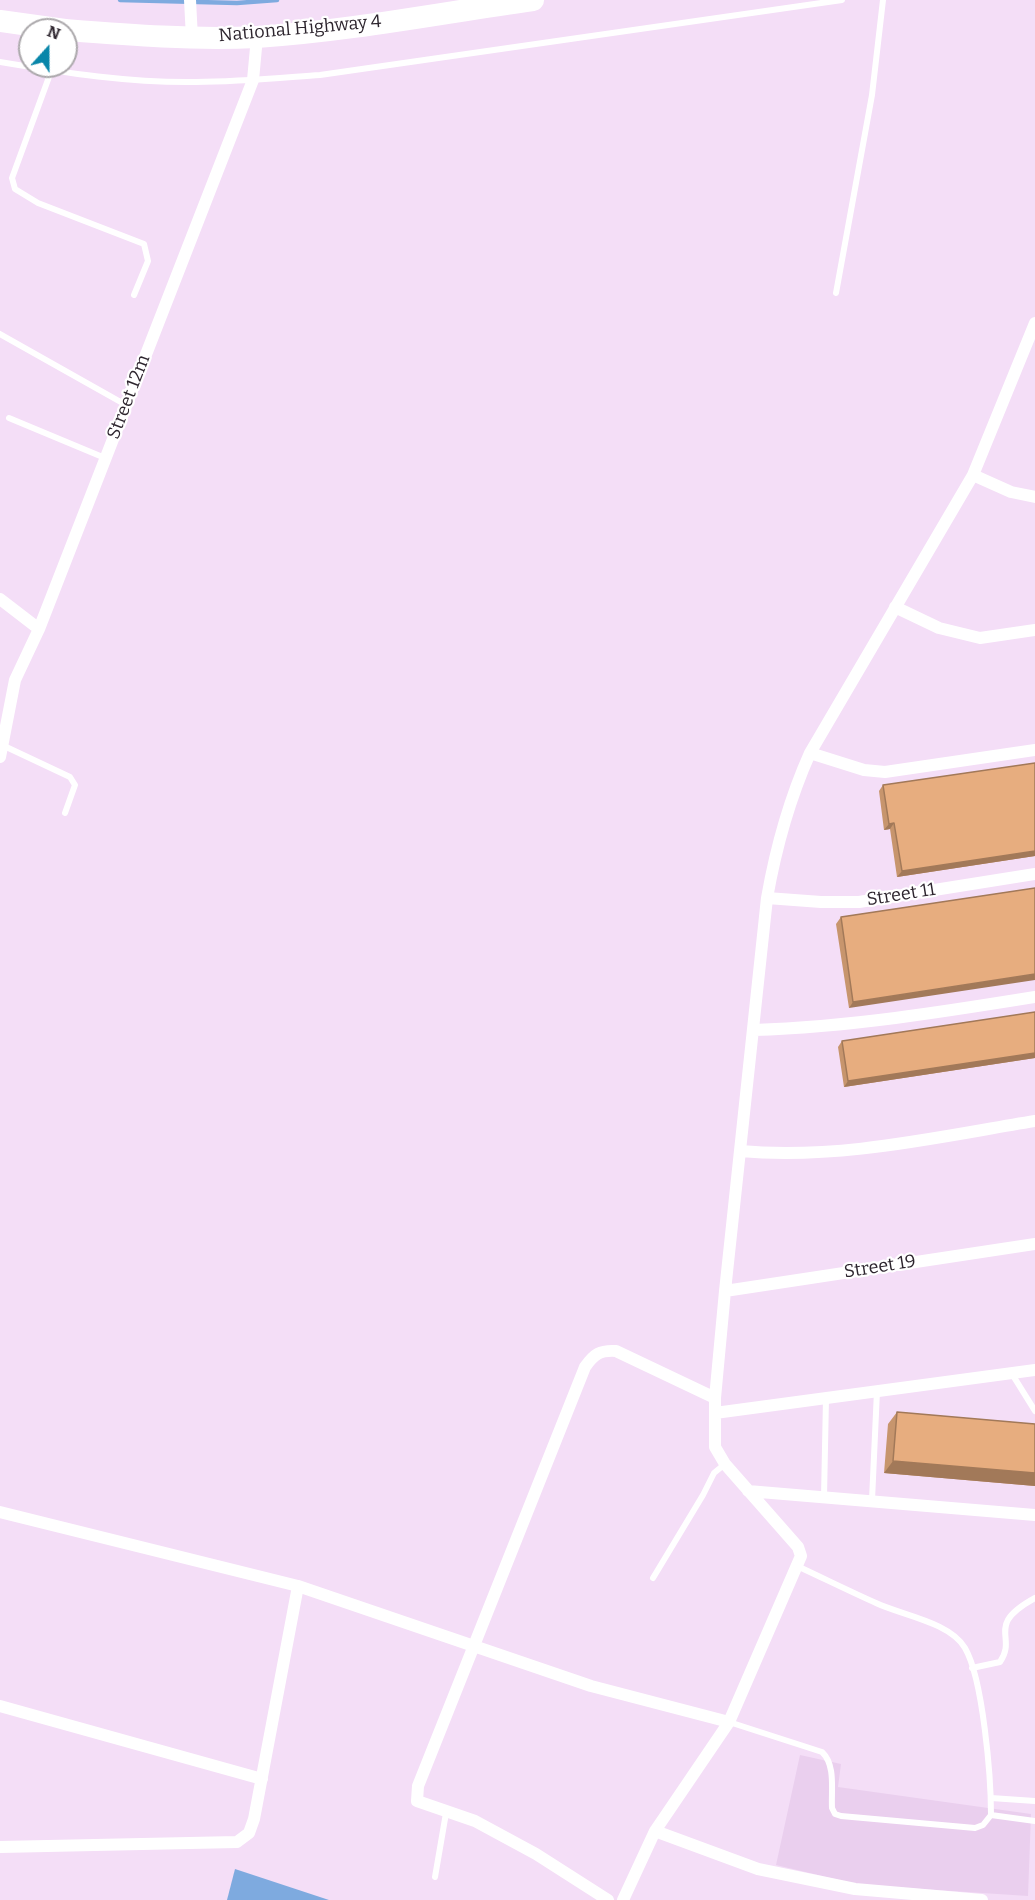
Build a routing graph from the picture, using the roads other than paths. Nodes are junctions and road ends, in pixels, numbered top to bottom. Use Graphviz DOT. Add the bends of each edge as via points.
graph roads {
  1 [pos="533,0"];
  2 [pos="842,0"];
  3 [pos="882,0"];
  4 [pos="190,6"];
  5 [pos="0,21"];
  6 [pos="18,24"];
  7 [pos="78,31"];
  8 [pos="257,37"];
  9 [pos="192,38"];
  10 [pos="0,62"];
  11 [pos="18,64"];
  12 [pos="78,71"];
  13 [pos="48,78"];
  14 [pos="253,80"];
  15 [pos="836,293"];
  16 [pos="134,296"];
  17 [pos="1035,323"];
  18 [pos="0,334"];
  19 [pos="1030,353"];
  20 [pos="126,405"];
  21 [pos="9,418"];
  22 [pos="105,458"];
  23 [pos="973,475"];
  24 [pos="1035,497"];
  25 [pos="0,599"];
  26 [pos="895,607"];
  27 [pos="39,629"];
  28 [pos="1035,630"];
  29 [pos="1035,750"];
  30 [pos="1,751"];
  31 [pos="810,753"];
  32 [pos="65,813"];
  33 [pos="1035,874"];
  34 [pos="767,898"];
  35 [pos="1035,997"];
  36 [pos="754,1030"];
  37 [pos="1035,1121"];
  38 [pos="740,1151"];
  39 [pos="1035,1244"];
  40 [pos="725,1291"];
  41 [pos="1035,1370"];
  42 [pos="1011,1373"];
  43 [pos="877,1391"];
  44 [pos="715,1398"];
  45 [pos="826,1398"];
  46 [pos="1035,1412"];
  47 [pos="715,1413"];
  48 [pos="725,1464"];
  49 [pos="748,1491"];
  50 [pos="824,1498"];
  51 [pos="872,1500"];
  52 [pos="0,1512"];
  53 [pos="1035,1515"];
  54 [pos="797,1566"];
  55 [pos="653,1578"];
  56 [pos="298,1586"];
  57 [pos="1035,1598"];
  58 [pos="474,1646"];
  59 [pos="972,1668"];
  60 [pos="0,1706"];
  61 [pos="729,1722"];
  62 [pos="262,1779"];
  63 [pos="991,1798"];
  64 [pos="1035,1801"];
  65 [pos="446,1813"];
  66 [pos="991,1815"];
  67 [pos="1035,1821"];
  68 [pos="655,1831"];
  69 [pos="0,1847"];
  70 [pos="435,1878"];
  71 [pos="853,1894"];
  72 [pos="608,1900"];
  73 [pos="623,1900"];
  74 [pos="982,1900"];
  1 -- 8 [label="highway, National Highway 4"];
  2 -- 14 [label="lane" via="320,75"];
  3 -- 15 [label="lane" via="872,95"];
  4 -- 9 [label="street"];
  5 -- 6 [label="highway, National Highway 4"];
  7 -- 9 [label="highway, National Highway 4"];
  8 -- 9 [label="highway, National Highway 4"];
  8 -- 14 [label="street, Street 12m"];
  10 -- 11 [label="lane"];
  12 -- 14 [label="lane" via="143,80"];
  13 -- 16 [label="lane" via="12,178 15,189 144,244 148,261"];
  14 -- 20 [label="street, Street 12m"];
  17 -- 19 [label="street"];
  18 -- 20 [label="lane"];
  19 -- 23 [label="street"];
  20 -- 22 [label="street, Street 12m"];
  21 -- 22 [label="lane"];
  22 -- 27 [label="street, Street 12m"];
  23 -- 24 [label="street" via="1011,492"];
  23 -- 26 [label="street"];
  25 -- 27 [label="street"];
  26 -- 28 [label="street" via="939,628 980,638"];
  26 -- 31 [label="street"];
  27 -- 30 [label="street, Street 12m" via="15,680"];
  29 -- 31 [label="street" via="885,772 864,770"];
  30 -- 32 [label="lane" via="70,777 75,785"];
  31 -- 34 [label="street" via="794,788"];
  33 -- 34 [label="street, Street 11" via="859,902"];
  34 -- 36 [label="street"];
  35 -- 36 [label="street" via="904,1018"];
  36 -- 38 [label="street"];
  37 -- 38 [label="street" via="842,1152 784,1155"];
  38 -- 40 [label="street"];
  39 -- 40 [label="street, Street 19"];
  40 -- 44 [label="street"];
  41 -- 42 [label="street"];
  42 -- 43 [label="street"];
  42 -- 46 [label="lane"];
  43 -- 45 [label="street"];
  43 -- 51 [label="lane"];
  44 -- 47 [label="street"];
  44 -- 58 [label="street" via="616,1350 605,1350 591,1358"];
  45 -- 47 [label="street"];
  45 -- 50 [label="lane"];
  47 -- 48 [label="street" via="715,1447"];
  48 -- 49 [label="street"];
  48 -- 55 [label="lane" via="707,1482"];
  49 -- 50 [label="street"];
  49 -- 54 [label="street" via="798,1547 801,1556"];
  50 -- 51 [label="street"];
  51 -- 53 [label="street"];
  52 -- 56 [label="street"];
  54 -- 59 [label="lane" via="949,1632 964,1647"];
  54 -- 61 [label="street"];
  56 -- 58 [label="street"];
  56 -- 62 [label="street"];
  57 -- 59 [label="lane" via="1006,1619 1004,1656 1000,1662"];
  58 -- 61 [label="street" via="591,1686"];
  58 -- 65 [label="street" via="416,1795 417,1801"];
  59 -- 63 [label="lane" via="985,1734"];
  60 -- 62 [label="street"];
  61 -- 66 [label="lane" via="822,1752 831,1768 835,1814 975,1828"];
  61 -- 68 [label="street"];
  62 -- 69 [label="street" via="249,1833 237,1842"];
  63 -- 64 [label="lane"];
  63 -- 66 [label="lane"];
  65 -- 70 [label="lane"];
  65 -- 72 [label="street" via="475,1821"];
  66 -- 67 [label="lane"];
  68 -- 71 [label="street" via="758,1869"];
  68 -- 73 [label="street"];
  71 -- 74 [label="street"];
}
